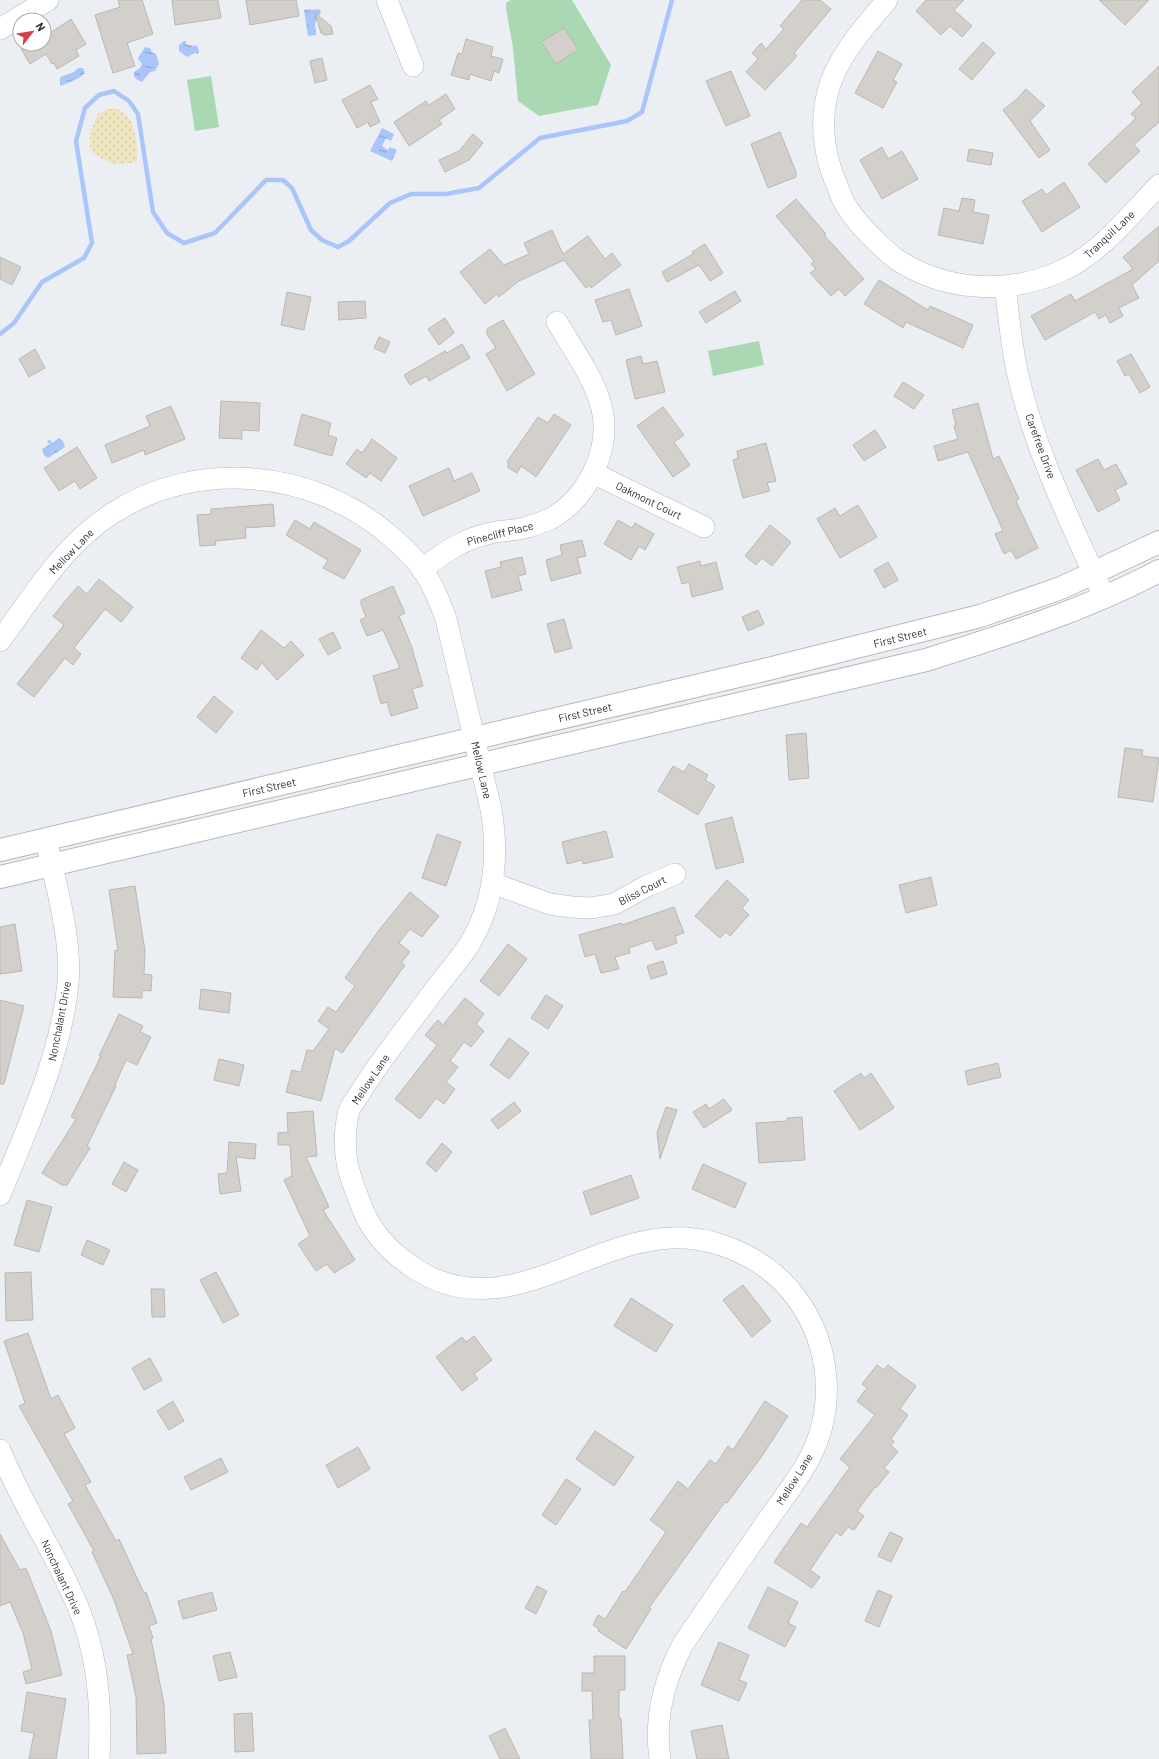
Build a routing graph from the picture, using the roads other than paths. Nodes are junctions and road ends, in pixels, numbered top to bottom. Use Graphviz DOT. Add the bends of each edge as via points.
graph roads {
  1 [pos="48,0"];
  2 [pos="387,0"];
  3 [pos="887,0"];
  4 [pos="0,29"];
  5 [pos="413,66"];
  6 [pos="1159,185"];
  7 [pos="1005,287"];
  8 [pos="557,322"];
  9 [pos="593,473"];
  10 [pos="704,527"];
  11 [pos="1159,542"];
  12 [pos="422,570"];
  13 [pos="1159,571"];
  14 [pos="1094,573"];
  15 [pos="1104,598"];
  16 [pos="0,641"];
  17 [pos="474,738"];
  18 [pos="481,764"];
  19 [pos="46,839"];
  20 [pos="0,850"];
  21 [pos="51,865"];
  22 [pos="675,874"];
  23 [pos="0,877"];
  24 [pos="492,883"];
  25 [pos="0,1196"];
  26 [pos="0,1450"];
  27 [pos="99,1759"];
  28 [pos="660,1759"];
  1 -- 4 [label="street"];
  2 -- 5 [label="street"];
  3 -- 7 [label="street, Tranquil Lane" via="851,44 836,68 828,89 823,124 828,161 842,198 864,230 895,258 929,276 966,286"];
  6 -- 7 [label="street, Tranquil Lane" via="1104,242 1080,261 1032,282"];
  7 -- 14 [label="street, Carefree Drive" via="1017,371 1030,419 1045,462"];
  8 -- 9 [label="street, Pinecliff Place" via="591,379 601,403 603,439"];
  9 -- 10 [label="street, Oakmont Court"];
  9 -- 12 [label="street, Pinecliff Place" via="575,499 550,518 526,528 468,540 444,552"];
  11 -- 14 [label="main road, First Street"];
  12 -- 16 [label="street, Mellow Lane" via="401,545 378,525 320,493 291,484 261,479 226,478 192,482 137,500 114,512 86,532 54,566"];
  12 -- 17 [label="street, Mellow Lane" via="437,595 446,619"];
  13 -- 15 [label="main road"];
  14 -- 15 [label="street, Carefree Drive"];
  14 -- 17 [label="main road, First Street" via="1061,588 980,616"];
  15 -- 18 [label="main road" via="1010,634 926,660"];
  17 -- 18 [label="street, Mellow Lane"];
  17 -- 19 [label="main road, First Street"];
  18 -- 21 [label="main road"];
  18 -- 24 [label="street, Mellow Lane" via="495,832"];
  19 -- 20 [label="main road, First Street"];
  19 -- 21 [label="street, Nonchalant Drive"];
  21 -- 23 [label="main road"];
  21 -- 25 [label="street, Nonchalant Drive" via="67,941 68,982 49,1072"];
  22 -- 24 [label="street, Bliss Court" via="614,904 591,908 570,908 550,904"];
  24 -- 28 [label="street, Mellow Lane" via="483,917 469,945 368,1080 348,1112 344,1147 349,1177 374,1230 396,1256 421,1273 450,1285 480,1289 520,1284 651,1240 687,1238 722,1245 761,1264 794,1294 807,1314 823,1354 826,1378 823,1422 809,1459 683,1644 672,1665 663,1690 658,1717"];
  26 -- 27 [label="street, Nonchalant Drive" via="80,1613 94,1663 100,1716"];
}
